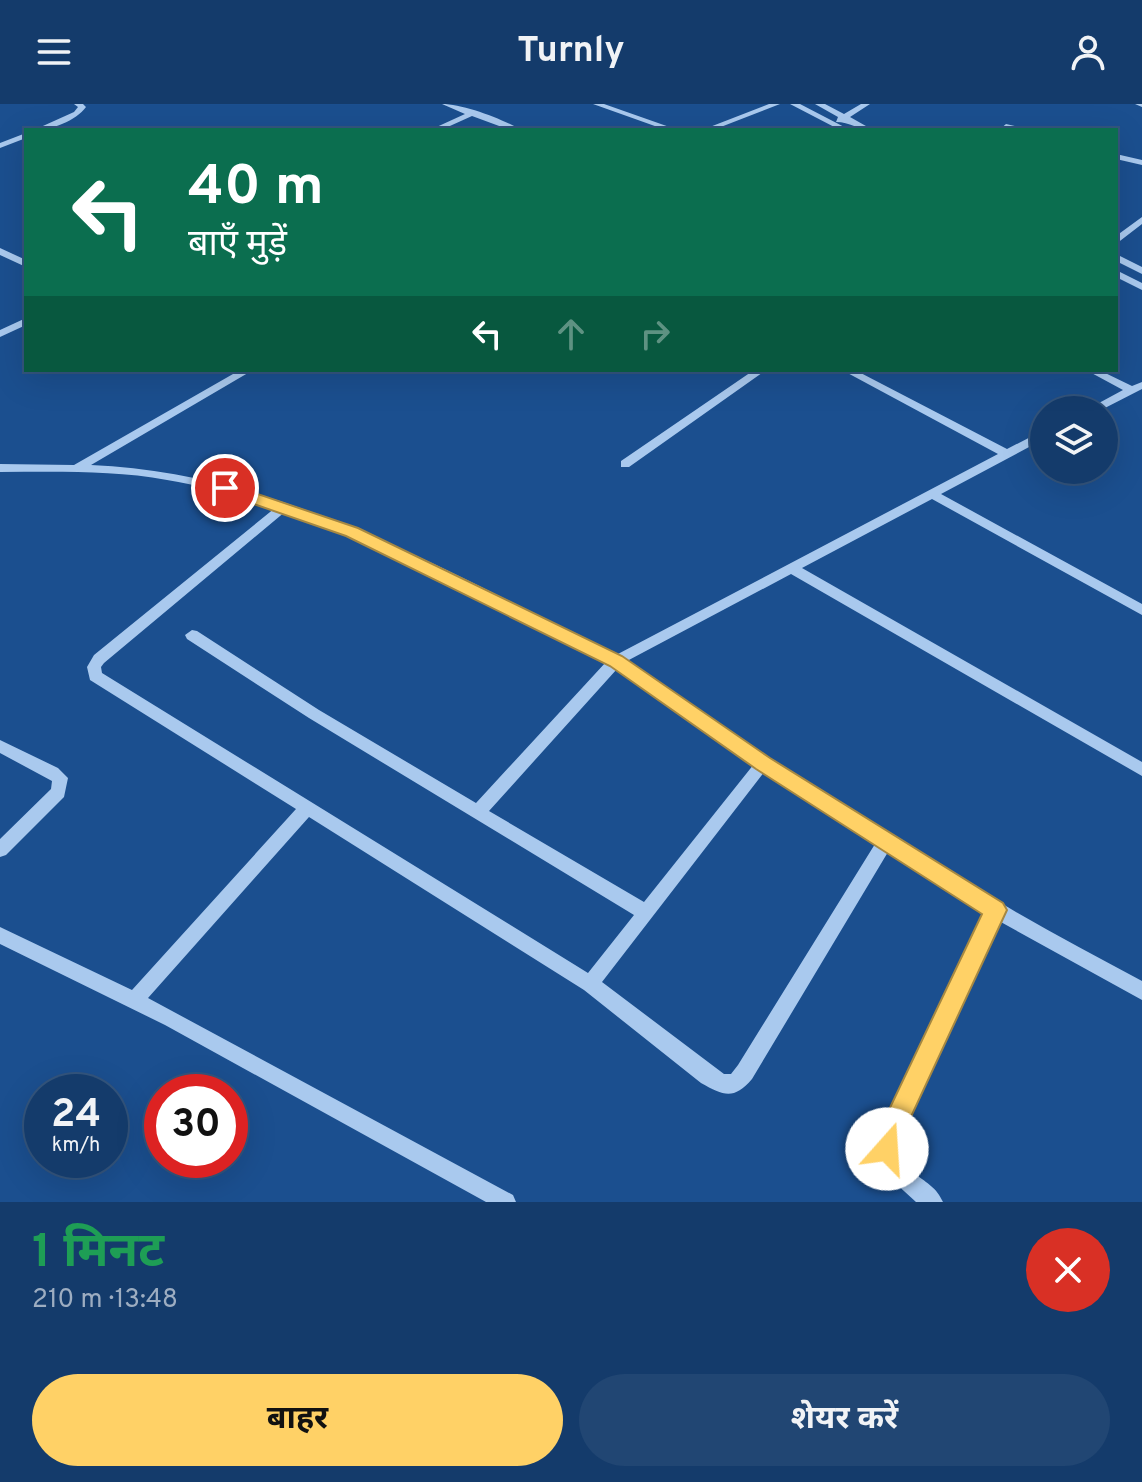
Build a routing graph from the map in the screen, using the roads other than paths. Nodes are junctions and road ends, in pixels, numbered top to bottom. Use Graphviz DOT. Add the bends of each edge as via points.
graph roads {
  1 [pos="78,104"];
  2 [pos="446,104"];
  3 [pos="597,104"];
  4 [pos="776,104"];
  5 [pos="794,104"];
  6 [pos="819,104"];
  7 [pos="866,104"];
  8 [pos="473,113"];
  9 [pos="845,117"];
  10 [pos="831,123"];
  11 [pos="45,128"];
  12 [pos="439,128"];
  13 [pos="512,128"];
  14 [pos="668,128"];
  15 [pos="711,128"];
  16 [pos="842,128"];
  17 [pos="865,128"];
  18 [pos="24,136"];
  19 [pos="0,146"];
  20 [pos="1118,157"];
  21 [pos="1142,163"];
  22 [pos="1142,220"];
  23 [pos="1118,239"];
  24 [pos="0,251"];
  25 [pos="1118,258"];
  26 [pos="24,263"];
  27 [pos="1142,271"];
  28 [pos="1118,274"];
  29 [pos="1142,287"];
  30 [pos="24,322"];
  31 [pos="0,334"];
  32 [pos="239,372"];
  33 [pos="758,372"];
  34 [pos="851,372"];
  35 [pos="1096,372"];
  36 [pos="1137,388"];
  37 [pos="1118,397"];
  38 [pos="1030,441"];
  39 [pos="1006,453"];
  40 [pos="625,464"];
  41 [pos="5,468"];
  42 [pos="75,469"];
  43 [pos="0,483"];
  44 [pos="931,493"];
  45 [pos="282,508"];
  46 [pos="791,568"];
  47 [pos="1142,610"];
  48 [pos="192,635"];
  49 [pos="616,661"];
  50 [pos="0,746"];
  51 [pos="763,763"];
  52 [pos="1142,770"];
  53 [pos="307,808"];
  54 [pos="479,811"];
  55 [pos="885,842"];
  56 [pos="0,850"];
  57 [pos="996,910"];
  58 [pos="645,912"];
  59 [pos="0,935"];
  60 [pos="590,984"];
  61 [pos="1142,991"];
  62 [pos="134,1001"];
  63 [pos="506,1202"];
  64 [pos="933,1202"];
  1 -- 11 [label="street" via="82,107 77,114"];
  2 -- 8 [label="street"];
  3 -- 14 [label="street"];
  4 -- 15 [label="street"];
  5 -- 10 [label="street"];
  6 -- 9 [label="street"];
  7 -- 9 [label="street"];
  8 -- 12 [label="street"];
  8 -- 13 [label="street"];
  9 -- 10 [label="street"];
  9 -- 17 [label="street"];
  10 -- 16 [label="street"];
  18 -- 19 [label="street"];
  20 -- 21 [label="street"];
  22 -- 23 [label="street"];
  24 -- 26 [label="street"];
  25 -- 27 [label="street"];
  28 -- 29 [label="street"];
  30 -- 31 [label="street"];
  32 -- 42 [label="street"];
  33 -- 40 [label="street"];
  34 -- 39 [label="street"];
  35 -- 36 [label="street"];
  36 -- 37 [label="street"];
  38 -- 39 [label="street"];
  39 -- 44 [label="street"];
  41 -- 42 [label="street"];
  41 -- 43 [label="street"];
  42 -- 45 [label="street" via="172,477"];
  44 -- 46 [label="street"];
  44 -- 47 [label="street"];
  45 -- 49 [label="street" via="352,532"];
  45 -- 53 [label="street" via="94,667 95,676"];
  46 -- 49 [label="street"];
  46 -- 52 [label="street"];
  48 -- 54 [label="street"];
  49 -- 51 [label="street"];
  49 -- 54 [label="street"];
  50 -- 56 [label="street" via="53,773 61,784"];
  51 -- 55 [label="street"];
  51 -- 58 [label="street"];
  53 -- 60 [label="street"];
  53 -- 62 [label="street"];
  54 -- 58 [label="street"];
  55 -- 57 [label="street"];
  55 -- 60 [label="street" via="735,1084 708,1076"];
  57 -- 61 [label="street"];
  57 -- 64 [label="street" via="890,1135 887,1149 898,1174"];
  58 -- 60 [label="street"];
  59 -- 62 [label="street"];
  62 -- 63 [label="street"];
}
